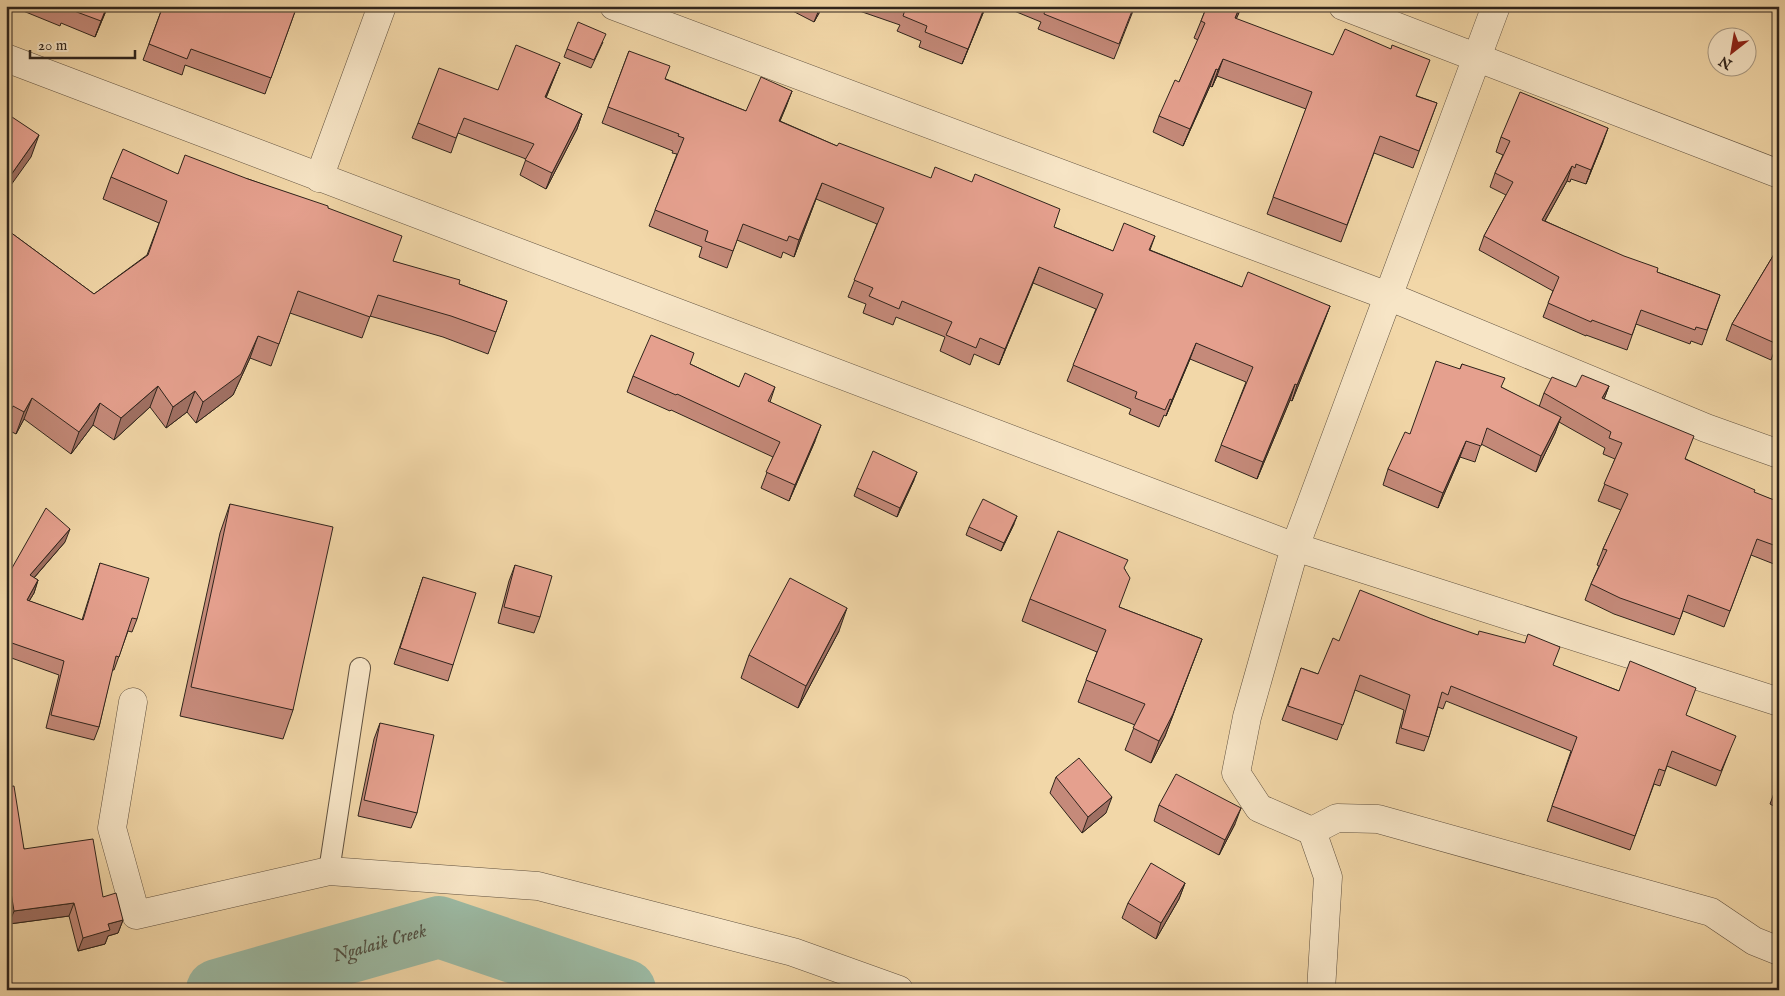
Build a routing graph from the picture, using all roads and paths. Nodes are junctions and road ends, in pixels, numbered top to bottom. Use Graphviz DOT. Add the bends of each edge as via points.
graph roads {
  1 [pos="382,6"];
  2 [pos="614,6"];
  3 [pos="1343,6"];
  4 [pos="1496,6"];
  5 [pos="6,58"];
  6 [pos="1476,58"];
  7 [pos="1779,174"];
  8 [pos="319,178"];
  9 [pos="1388,296"];
  10 [pos="1779,454"];
  11 [pos="1295,546"];
  12 [pos="360,668"];
  13 [pos="133,702"];
  14 [pos="1779,702"];
  15 [pos="1312,831"];
  16 [pos="329,871"];
  17 [pos="1779,951"];
  18 [pos="899,990"];
  19 [pos="1321,990"];
  1 -- 8 [label="street"];
  2 -- 9 [label="street"];
  3 -- 6 [label="street"];
  4 -- 6 [label="street"];
  5 -- 8 [label="street"];
  6 -- 7 [label="street"];
  6 -- 9 [label="street"];
  8 -- 11 [label="street"];
  9 -- 10 [label="street" via="1706,428"];
  9 -- 11 [label="street"];
  11 -- 14 [label="street"];
  11 -- 15 [label="street" via="1247,717 1236,773 1259,808"];
  12 -- 16 [label="lane"];
  13 -- 16 [label="street" via="112,828 136,915"];
  15 -- 17 [label="street" via="1337,818 1378,818 1711,912 1754,941"];
  15 -- 19 [label="street" via="1328,877"];
  16 -- 18 [label="street" via="538,886 792,952"];
}
